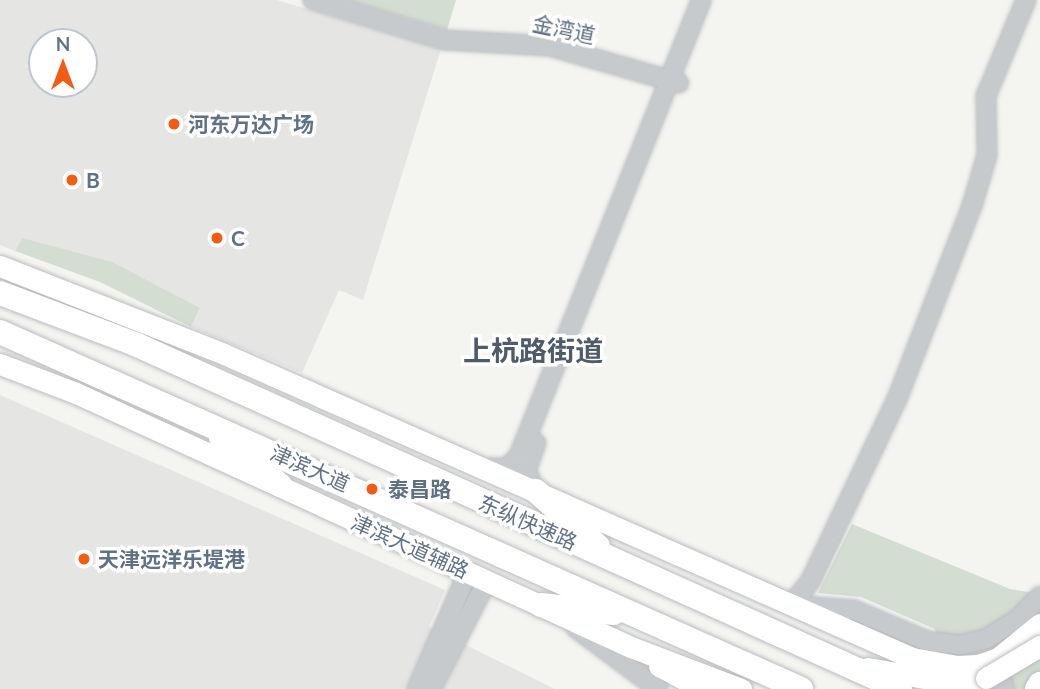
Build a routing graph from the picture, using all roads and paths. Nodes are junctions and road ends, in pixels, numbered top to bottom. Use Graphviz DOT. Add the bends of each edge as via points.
graph roads {
  1 [pos="313,0"];
  2 [pos="701,0"];
  3 [pos="712,0"];
  4 [pos="1026,0"];
  5 [pos="677,82"];
  6 [pos="0,266"];
  7 [pos="0,293"];
  8 [pos="6,335"];
  9 [pos="0,364"];
  10 [pos="193,416"];
  11 [pos="480,467"];
  12 [pos="280,485"];
  13 [pos="536,491"];
  14 [pos="617,562"];
  15 [pos="478,576"];
  16 [pos="1040,596"];
  17 [pos="541,605"];
  18 [pos="791,605"];
  19 [pos="639,616"];
  20 [pos="1040,624"];
  21 [pos="1040,646"];
  22 [pos="631,647"];
  23 [pos="998,659"];
  24 [pos="846,665"];
  25 [pos="995,683"];
  26 [pos="1040,684"];
  27 [pos="417,689"];
  28 [pos="431,689"];
  29 [pos="659,689"];
  30 [pos="702,689"];
  31 [pos="741,689"];
  32 [pos="801,689"];
  33 [pos="900,689"];
  34 [pos="1037,689"];
  1 -- 5 [label="street, 金湾道" via="445,40 550,46"];
  2 -- 5 [label="street"];
  3 -- 5 [label="street"];
  4 -- 18 [label="street" via="986,96 987,155 952,258 897,399 811,580"];
  5 -- 11 [label="street" via="519,456 507,468"];
  5 -- 13 [label="street" via="528,464 528,481"];
  6 -- 11 [label="main road" via="224,354"];
  7 -- 14 [label="highway, 东纵快速路" via="135,344"];
  8 -- 10 [label="highway, 津滨大道"];
  9 -- 12 [label="main road, 津滨大道" via="76,393"];
  10 -- 12 [label="highway"];
  10 -- 19 [label="highway, 津滨大道"];
  11 -- 13 [label="main road"];
  12 -- 15 [label="main road, 津滨大道辅路"];
  13 -- 14 [label="highway"];
  13 -- 18 [label="main road"];
  14 -- 24 [label="highway, 东纵快速路"];
  15 -- 17 [label="main road, 津滨大道辅路"];
  15 -- 27 [label="street"];
  15 -- 28 [label="street"];
  16 -- 18 [label="street" via="1017,620 986,639 960,645 927,641 854,610"];
  17 -- 19 [label="highway"];
  17 -- 22 [label="main road, 津滨大道辅路"];
  17 -- 29 [label="street"];
  18 -- 23 [label="main road" via="924,661 957,667"];
  19 -- 32 [label="highway"];
  20 -- 23 [label="main road"];
  21 -- 25 [label="main road, bridge"];
  22 -- 30 [label="main road"];
  22 -- 31 [label="main road"];
  23 -- 25 [label="street"];
  24 -- 25 [label="main road" via="958,684"];
  24 -- 33 [label="highway, 东纵快速路"];
  26 -- 34 [label="highway"];
}
